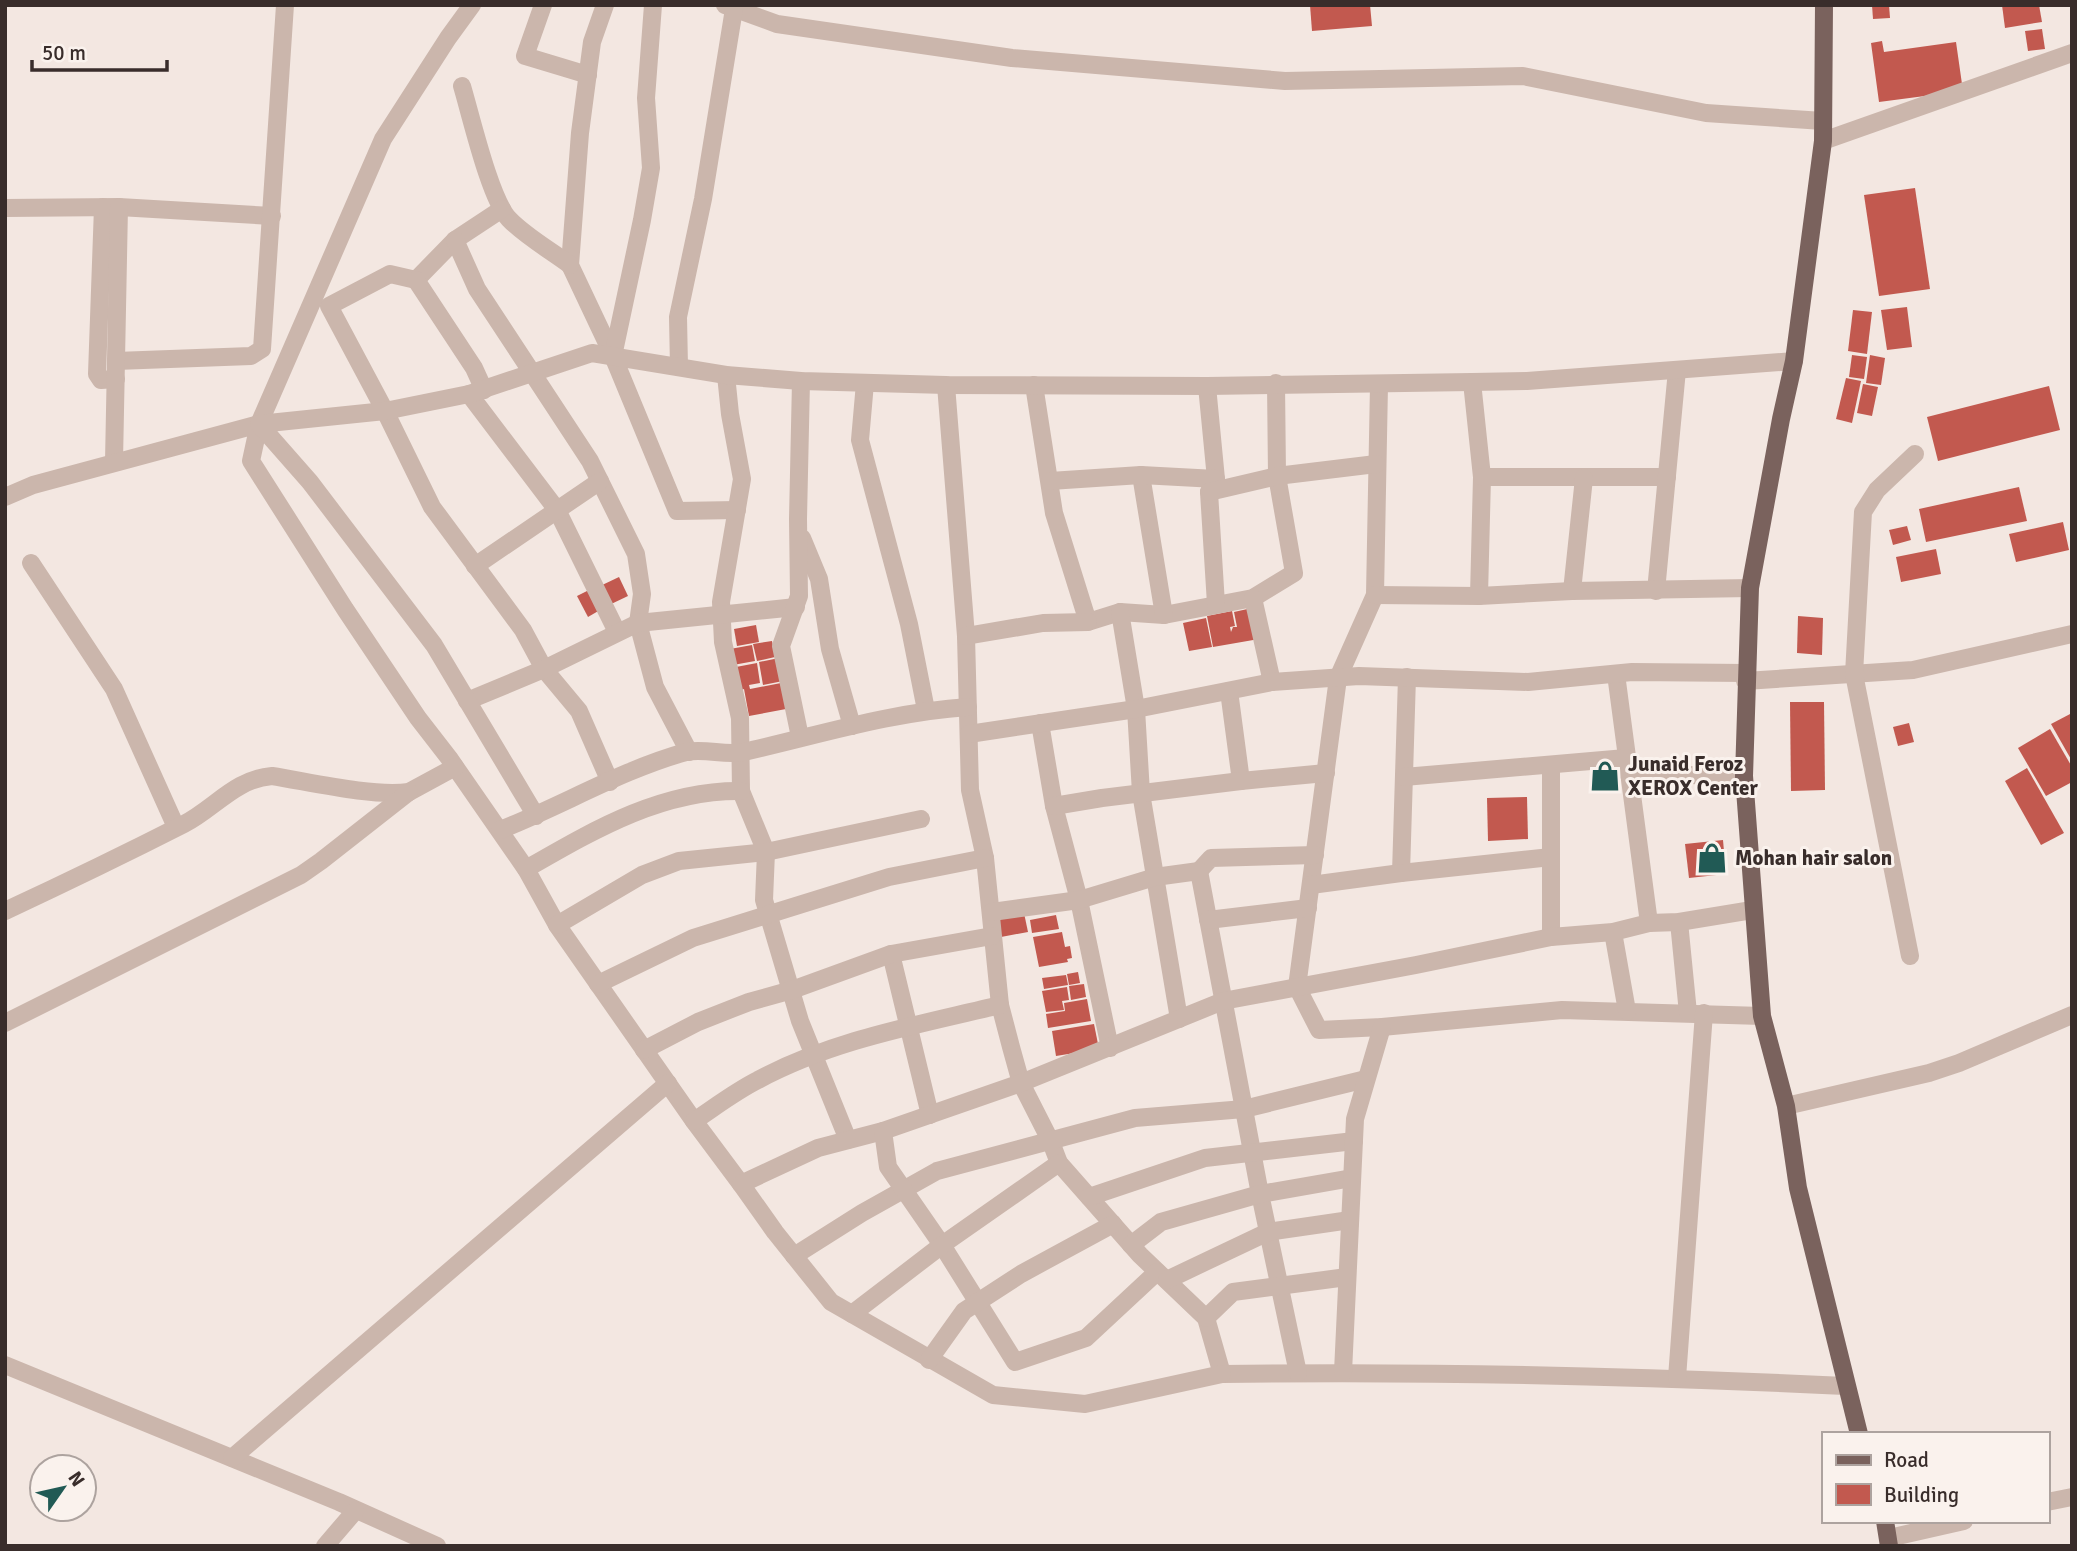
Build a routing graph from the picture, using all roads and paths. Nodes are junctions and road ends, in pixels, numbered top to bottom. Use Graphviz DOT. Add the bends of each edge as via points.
graph roads {
  1 [pos="285,5"];
  2 [pos="472,5"];
  3 [pos="543,5"];
  4 [pos="605,5"];
  5 [pos="653,5"];
  6 [pos="1824,5"];
  7 [pos="730,7"];
  8 [pos="2072,53"];
  9 [pos="588,75"];
  10 [pos="462,86"];
  11 [pos="1823,121"];
  12 [pos="1823,141"];
  13 [pos="111,207"];
  14 [pos="5,208"];
  15 [pos="502,209"];
  16 [pos="271,216"];
  17 [pos="455,240"];
  18 [pos="570,265"];
  19 [pos="416,280"];
  20 [pos="613,356"];
  21 [pos="1794,361"];
  22 [pos="679,368"];
  23 [pos="116,370"];
  24 [pos="1677,370"];
  25 [pos="531,373"];
  26 [pos="726,375"];
  27 [pos="801,381"];
  28 [pos="1472,382"];
  29 [pos="865,383"];
  30 [pos="1276,383"];
  31 [pos="946,385"];
  32 [pos="1034,385"];
  33 [pos="1379,385"];
  34 [pos="1207,386"];
  35 [pos="476,392"];
  36 [pos="385,411"];
  37 [pos="259,424"];
  38 [pos="1915,454"];
  39 [pos="114,462"];
  40 [pos="1376,464"];
  41 [pos="1141,475"];
  42 [pos="1277,476"];
  43 [pos="1482,477"];
  44 [pos="1667,477"];
  45 [pos="1584,478"];
  46 [pos="600,481"];
  47 [pos="1050,481"];
  48 [pos="1212,485"];
  49 [pos="5,497"];
  50 [pos="557,510"];
  51 [pos="737,510"];
  52 [pos="799,529"];
  53 [pos="31,562"];
  54 [pos="475,566"];
  55 [pos="1750,588"];
  56 [pos="1572,591"];
  57 [pos="1656,591"];
  58 [pos="1375,595"];
  59 [pos="1479,596"];
  60 [pos="1253,598"];
  61 [pos="1216,604"];
  62 [pos="796,607"];
  63 [pos="722,612"];
  64 [pos="1120,612"];
  65 [pos="1164,615"];
  66 [pos="1088,622"];
  67 [pos="638,623"];
  68 [pos="617,632"];
  69 [pos="2072,634"];
  70 [pos="966,636"];
  71 [pos="544,669"];
  72 [pos="1616,674"];
  73 [pos="1854,674"];
  74 [pos="1407,677"];
  75 [pos="1746,677"];
  76 [pos="1338,678"];
  77 [pos="1272,682"];
  78 [pos="1229,691"];
  79 [pos="467,701"];
  80 [pos="968,707"];
  81 [pos="1136,709"];
  82 [pos="926,710"];
  83 [pos="1040,723"];
  84 [pos="852,726"];
  85 [pos="969,734"];
  86 [pos="800,737"];
  87 [pos="689,752"];
  88 [pos="741,752"];
  89 [pos="1551,765"];
  90 [pos="1627,766"];
  91 [pos="455,767"];
  92 [pos="1326,773"];
  93 [pos="1744,776"];
  94 [pos="1404,777"];
  95 [pos="1241,781"];
  96 [pos="610,782"];
  97 [pos="741,791"];
  98 [pos="409,792"];
  99 [pos="1141,793"];
  100 [pos="1054,806"];
  101 [pos="536,816"];
  102 [pos="921,819"];
  103 [pos="176,827"];
  104 [pos="500,830"];
  105 [pos="766,852"];
  106 [pos="1315,855"];
  107 [pos="1551,857"];
  108 [pos="985,859"];
  109 [pos="526,869"];
  110 [pos="1199,871"];
  111 [pos="1401,873"];
  112 [pos="1155,877"];
  113 [pos="1311,885"];
  114 [pos="1079,900"];
  115 [pos="1308,908"];
  116 [pos="1752,910"];
  117 [pos="5,911"];
  118 [pos="992,912"];
  119 [pos="769,916"];
  120 [pos="1208,920"];
  121 [pos="1679,922"];
  122 [pos="1649,923"];
  123 [pos="557,925"];
  124 [pos="1613,932"];
  125 [pos="992,936"];
  126 [pos="1551,937"];
  127 [pos="891,954"];
  128 [pos="1910,956"];
  129 [pos="598,984"];
  130 [pos="1297,987"];
  131 [pos="792,990"];
  132 [pos="1223,1001"];
  133 [pos="1000,1005"];
  134 [pos="1627,1011"];
  135 [pos="1696,1013"];
  136 [pos="2072,1015"];
  137 [pos="1762,1016"];
  138 [pos="1179,1019"];
  139 [pos="5,1023"];
  140 [pos="1382,1027"];
  141 [pos="907,1028"];
  142 [pos="1110,1048"];
  143 [pos="644,1050"];
  144 [pos="813,1056"];
  145 [pos="1366,1079"];
  146 [pos="668,1083"];
  147 [pos="1021,1083"];
  148 [pos="1786,1106"];
  149 [pos="1244,1109"];
  150 [pos="930,1115"];
  151 [pos="694,1121"];
  152 [pos="883,1131"];
  153 [pos="848,1140"];
  154 [pos="1354,1141"];
  155 [pos="1051,1142"];
  156 [pos="1253,1152"];
  157 [pos="1059,1163"];
  158 [pos="1352,1178"];
  159 [pos="741,1184"];
  160 [pos="904,1190"];
  161 [pos="1260,1194"];
  162 [pos="1089,1197"];
  163 [pos="1350,1220"];
  164 [pos="1113,1224"];
  165 [pos="1268,1232"];
  166 [pos="942,1245"];
  167 [pos="1131,1245"];
  168 [pos="794,1256"];
  169 [pos="1162,1276"];
  170 [pos="1348,1277"];
  171 [pos="1278,1286"];
  172 [pos="978,1304"];
  173 [pos="852,1314"];
  174 [pos="1206,1318"];
  175 [pos="929,1360"];
  176 [pos="5,1366"];
  177 [pos="1343,1372"];
  178 [pos="1298,1373"];
  179 [pos="1222,1374"];
  180 [pos="1677,1378"];
  181 [pos="1846,1386"];
  182 [pos="1858,1432"];
  183 [pos="232,1458"];
  184 [pos="2072,1497"];
  185 [pos="2049,1502"];
  186 [pos="355,1511"];
  187 [pos="1953,1523"];
  188 [pos="1888,1535"];
  189 [pos="324,1546"];
  190 [pos="437,1546"];
  1 -- 16 [label="street"];
  2 -- 37 [label="street" via="383,139"];
  3 -- 9 [label="street" via="525,56"];
  4 -- 9 [label="street" via="592,42"];
  5 -- 20 [label="street" via="646,98 650,168"];
  6 -- 11 [label="main road"];
  7 -- 11 [label="street" via="777,24 1012,58 1285,81 1523,76 1706,113"];
  7 -- 22 [label="street" via="703,199 678,317"];
  8 -- 12 [label="street"];
  9 -- 18 [label="street"];
  10 -- 15 [label="street"];
  11 -- 12 [label="main road"];
  12 -- 21 [label="main road"];
  13 -- 14 [label="street"];
  13 -- 16 [label="street"];
  13 -- 23 [label="street"];
  15 -- 17 [label="street"];
  15 -- 18 [label="street"];
  16 -- 23 [label="street" via="262,349 251,356"];
  17 -- 19 [label="street"];
  17 -- 25 [label="street" via="477,289"];
  18 -- 20 [label="street"];
  19 -- 35 [label="street" via="474,368"];
  19 -- 36 [label="street" via="390,274 329,306"];
  20 -- 22 [label="street"];
  20 -- 25 [label="street" via="592,353"];
  20 -- 51 [label="street" via="677,511"];
  21 -- 24 [label="street"];
  21 -- 55 [label="main road"];
  22 -- 26 [label="street"];
  23 -- 39 [label="street"];
  24 -- 28 [label="street"];
  24 -- 44 [label="street"];
  25 -- 35 [label="street"];
  25 -- 46 [label="street"];
  26 -- 27 [label="street"];
  26 -- 51 [label="street" via="742,479"];
  27 -- 29 [label="street"];
  27 -- 52 [label="street"];
  28 -- 33 [label="street"];
  28 -- 43 [label="street"];
  29 -- 31 [label="street"];
  29 -- 82 [label="street" via="860,440 909,624"];
  30 -- 33 [label="street"];
  30 -- 34 [label="street"];
  30 -- 42 [label="street"];
  31 -- 32 [label="street"];
  31 -- 70 [label="street"];
  32 -- 34 [label="street"];
  32 -- 47 [label="street"];
  33 -- 40 [label="street"];
  34 -- 48 [label="street"];
  35 -- 36 [label="street"];
  35 -- 50 [label="street"];
  36 -- 37 [label="street"];
  36 -- 54 [label="street" via="432,507"];
  37 -- 39 [label="street"];
  37 -- 79 [label="street" via="310,482 434,645"];
  37 -- 91 [label="street" via="251,461 345,610"];
  38 -- 73 [label="street" via="1877,490 1863,512"];
  39 -- 49 [label="street"];
  40 -- 42 [label="street"];
  40 -- 58 [label="street"];
  41 -- 47 [label="street"];
  41 -- 48 [label="street"];
  41 -- 65 [label="street"];
  42 -- 48 [label="street"];
  42 -- 60 [label="street" via="1294,573"];
  43 -- 45 [label="street"];
  43 -- 59 [label="street"];
  44 -- 45 [label="street"];
  44 -- 57 [label="street"];
  45 -- 56 [label="street"];
  46 -- 50 [label="street"];
  46 -- 67 [label="street" via="636,554 642,594"];
  47 -- 66 [label="street" via="1054,513"];
  48 -- 61 [label="street"];
  50 -- 54 [label="street"];
  50 -- 68 [label="street"];
  51 -- 63 [label="street"];
  52 -- 62 [label="street"];
  52 -- 84 [label="street" via="819,579 831,649"];
  53 -- 103 [label="street" via="114,690"];
  54 -- 71 [label="street" via="523,630"];
  55 -- 57 [label="street"];
  55 -- 75 [label="main road"];
  56 -- 57 [label="street"];
  56 -- 59 [label="street"];
  58 -- 59 [label="street"];
  58 -- 76 [label="street"];
  60 -- 61 [label="street"];
  60 -- 77 [label="street"];
  61 -- 65 [label="street"];
  62 -- 63 [label="street"];
  62 -- 86 [label="street" via="781,646"];
  63 -- 67 [label="street"];
  63 -- 88 [label="street" via="723,642 740,718"];
  64 -- 65 [label="street"];
  64 -- 66 [label="street"];
  64 -- 81 [label="street"];
  66 -- 70 [label="street" via="1043,623"];
  67 -- 68 [label="street"];
  67 -- 87 [label="street" via="655,687"];
  68 -- 71 [label="street"];
  69 -- 73 [label="street" via="1933,666"];
  70 -- 80 [label="street"];
  71 -- 79 [label="street"];
  71 -- 96 [label="street" via="579,711"];
  72 -- 74 [label="street" via="1528,682"];
  72 -- 75 [label="street" via="1654,671"];
  72 -- 90 [label="street"];
  73 -- 75 [label="street"];
  73 -- 128 [label="street"];
  74 -- 76 [label="street"];
  74 -- 94 [label="street"];
  75 -- 93 [label="main road"];
  76 -- 77 [label="street"];
  76 -- 92 [label="street"];
  77 -- 78 [label="street"];
  78 -- 81 [label="street"];
  78 -- 95 [label="street"];
  79 -- 101 [label="street"];
  80 -- 82 [label="street"];
  80 -- 85 [label="street"];
  81 -- 83 [label="street"];
  81 -- 99 [label="street"];
  82 -- 84 [label="street"];
  83 -- 85 [label="street"];
  83 -- 100 [label="street"];
  84 -- 86 [label="street"];
  85 -- 108 [label="street" via="970,790"];
  86 -- 88 [label="street"];
  87 -- 88 [label="street"];
  87 -- 96 [label="street"];
  88 -- 97 [label="street"];
  89 -- 90 [label="street"];
  89 -- 94 [label="street"];
  89 -- 107 [label="street"];
  90 -- 93 [label="street"];
  90 -- 122 [label="street"];
  91 -- 98 [label="street"];
  91 -- 104 [label="street"];
  92 -- 95 [label="street"];
  92 -- 106 [label="street"];
  93 -- 116 [label="main road"];
  94 -- 111 [label="street"];
  95 -- 99 [label="street"];
  96 -- 101 [label="street"];
  97 -- 105 [label="street"];
  97 -- 109 [label="street" via="719,790 656,803 605,824"];
  98 -- 103 [label="street" via="258,777"];
  98 -- 139 [label="street" via="301,875"];
  99 -- 100 [label="street"];
  99 -- 112 [label="street"];
  100 -- 114 [label="street"];
  101 -- 104 [label="street"];
  102 -- 105 [label="street"];
  103 -- 117 [label="street"];
  104 -- 109 [label="street"];
  105 -- 119 [label="street" via="764,900"];
  105 -- 123 [label="street" via="679,861 642,874"];
  106 -- 110 [label="street" via="1211,858"];
  106 -- 113 [label="street"];
  107 -- 111 [label="street"];
  107 -- 126 [label="street"];
  108 -- 118 [label="street"];
  108 -- 119 [label="street" via="888,877"];
  109 -- 123 [label="street"];
  110 -- 112 [label="street"];
  110 -- 120 [label="street"];
  111 -- 113 [label="street"];
  112 -- 114 [label="street"];
  112 -- 138 [label="street"];
  113 -- 115 [label="street"];
  114 -- 118 [label="street"];
  114 -- 142 [label="street"];
  115 -- 120 [label="street"];
  115 -- 130 [label="street"];
  116 -- 121 [label="street"];
  116 -- 137 [label="main road"];
  118 -- 125 [label="street"];
  119 -- 129 [label="street" via="692,938"];
  119 -- 131 [label="street"];
  120 -- 132 [label="street"];
  121 -- 122 [label="street"];
  121 -- 135 [label="street"];
  122 -- 124 [label="street"];
  123 -- 129 [label="street"];
  124 -- 126 [label="street"];
  124 -- 134 [label="street"];
  125 -- 127 [label="street"];
  125 -- 133 [label="street"];
  126 -- 130 [label="street"];
  127 -- 131 [label="street"];
  127 -- 141 [label="street"];
  129 -- 143 [label="street"];
  130 -- 132 [label="street"];
  130 -- 140 [label="street" via="1319,1030"];
  131 -- 143 [label="street" via="698,1022"];
  131 -- 144 [label="street"];
  132 -- 138 [label="street"];
  132 -- 149 [label="street"];
  133 -- 141 [label="street"];
  133 -- 147 [label="street"];
  134 -- 135 [label="street"];
  134 -- 140 [label="street" via="1562,1010"];
  135 -- 137 [label="street"];
  135 -- 180 [label="street"];
  136 -- 148 [label="street" via="1928,1073"];
  137 -- 148 [label="main road"];
  138 -- 142 [label="street"];
  140 -- 145 [label="street"];
  141 -- 144 [label="street"];
  141 -- 150 [label="street"];
  142 -- 147 [label="street"];
  143 -- 146 [label="street"];
  144 -- 151 [label="street" via="757,1080"];
  144 -- 153 [label="street"];
  145 -- 149 [label="street"];
  145 -- 154 [label="street"];
  146 -- 151 [label="street"];
  146 -- 183 [label="street"];
  147 -- 150 [label="street"];
  147 -- 155 [label="street"];
  148 -- 181 [label="main road" via="1798,1188"];
  149 -- 155 [label="street" via="1135,1118"];
  149 -- 156 [label="street"];
  150 -- 152 [label="street"];
  151 -- 159 [label="street"];
  152 -- 153 [label="street"];
  152 -- 160 [label="street" via="888,1167"];
  153 -- 159 [label="street" via="818,1148"];
  154 -- 156 [label="street"];
  154 -- 158 [label="street"];
  155 -- 157 [label="street"];
  155 -- 160 [label="street" via="937,1171"];
  156 -- 161 [label="street"];
  156 -- 162 [label="street" via="1205,1158"];
  157 -- 162 [label="street"];
  157 -- 166 [label="street"];
  158 -- 161 [label="street"];
  158 -- 163 [label="street"];
  159 -- 168 [label="street"];
  160 -- 166 [label="street"];
  160 -- 168 [label="street"];
  161 -- 165 [label="street"];
  161 -- 167 [label="street" via="1161,1222"];
  162 -- 164 [label="street"];
  163 -- 165 [label="street"];
  163 -- 170 [label="street"];
  164 -- 167 [label="street"];
  164 -- 172 [label="street" via="1021,1274"];
  165 -- 169 [label="street"];
  165 -- 171 [label="street"];
  166 -- 172 [label="street"];
  166 -- 173 [label="street"];
  167 -- 169 [label="street"];
  168 -- 173 [label="street" via="831,1302"];
  169 -- 172 [label="street" via="1086,1338 1015,1362"];
  169 -- 174 [label="street"];
  170 -- 171 [label="street"];
  170 -- 177 [label="street"];
  171 -- 174 [label="street" via="1233,1293"];
  171 -- 178 [label="street"];
  172 -- 175 [label="street" via="964,1311"];
  173 -- 175 [label="street"];
  174 -- 179 [label="street"];
  175 -- 179 [label="street" via="993,1395 1086,1404"];
  176 -- 183 [label="street"];
  177 -- 178 [label="street"];
  177 -- 180 [label="street"];
  178 -- 179 [label="street"];
  180 -- 181 [label="street"];
  181 -- 182 [label="main road"];
  183 -- 186 [label="street"];
  184 -- 185 [label="street"];
  186 -- 189 [label="street"];
  186 -- 190 [label="street"];
  187 -- 188 [label="street"];
}
